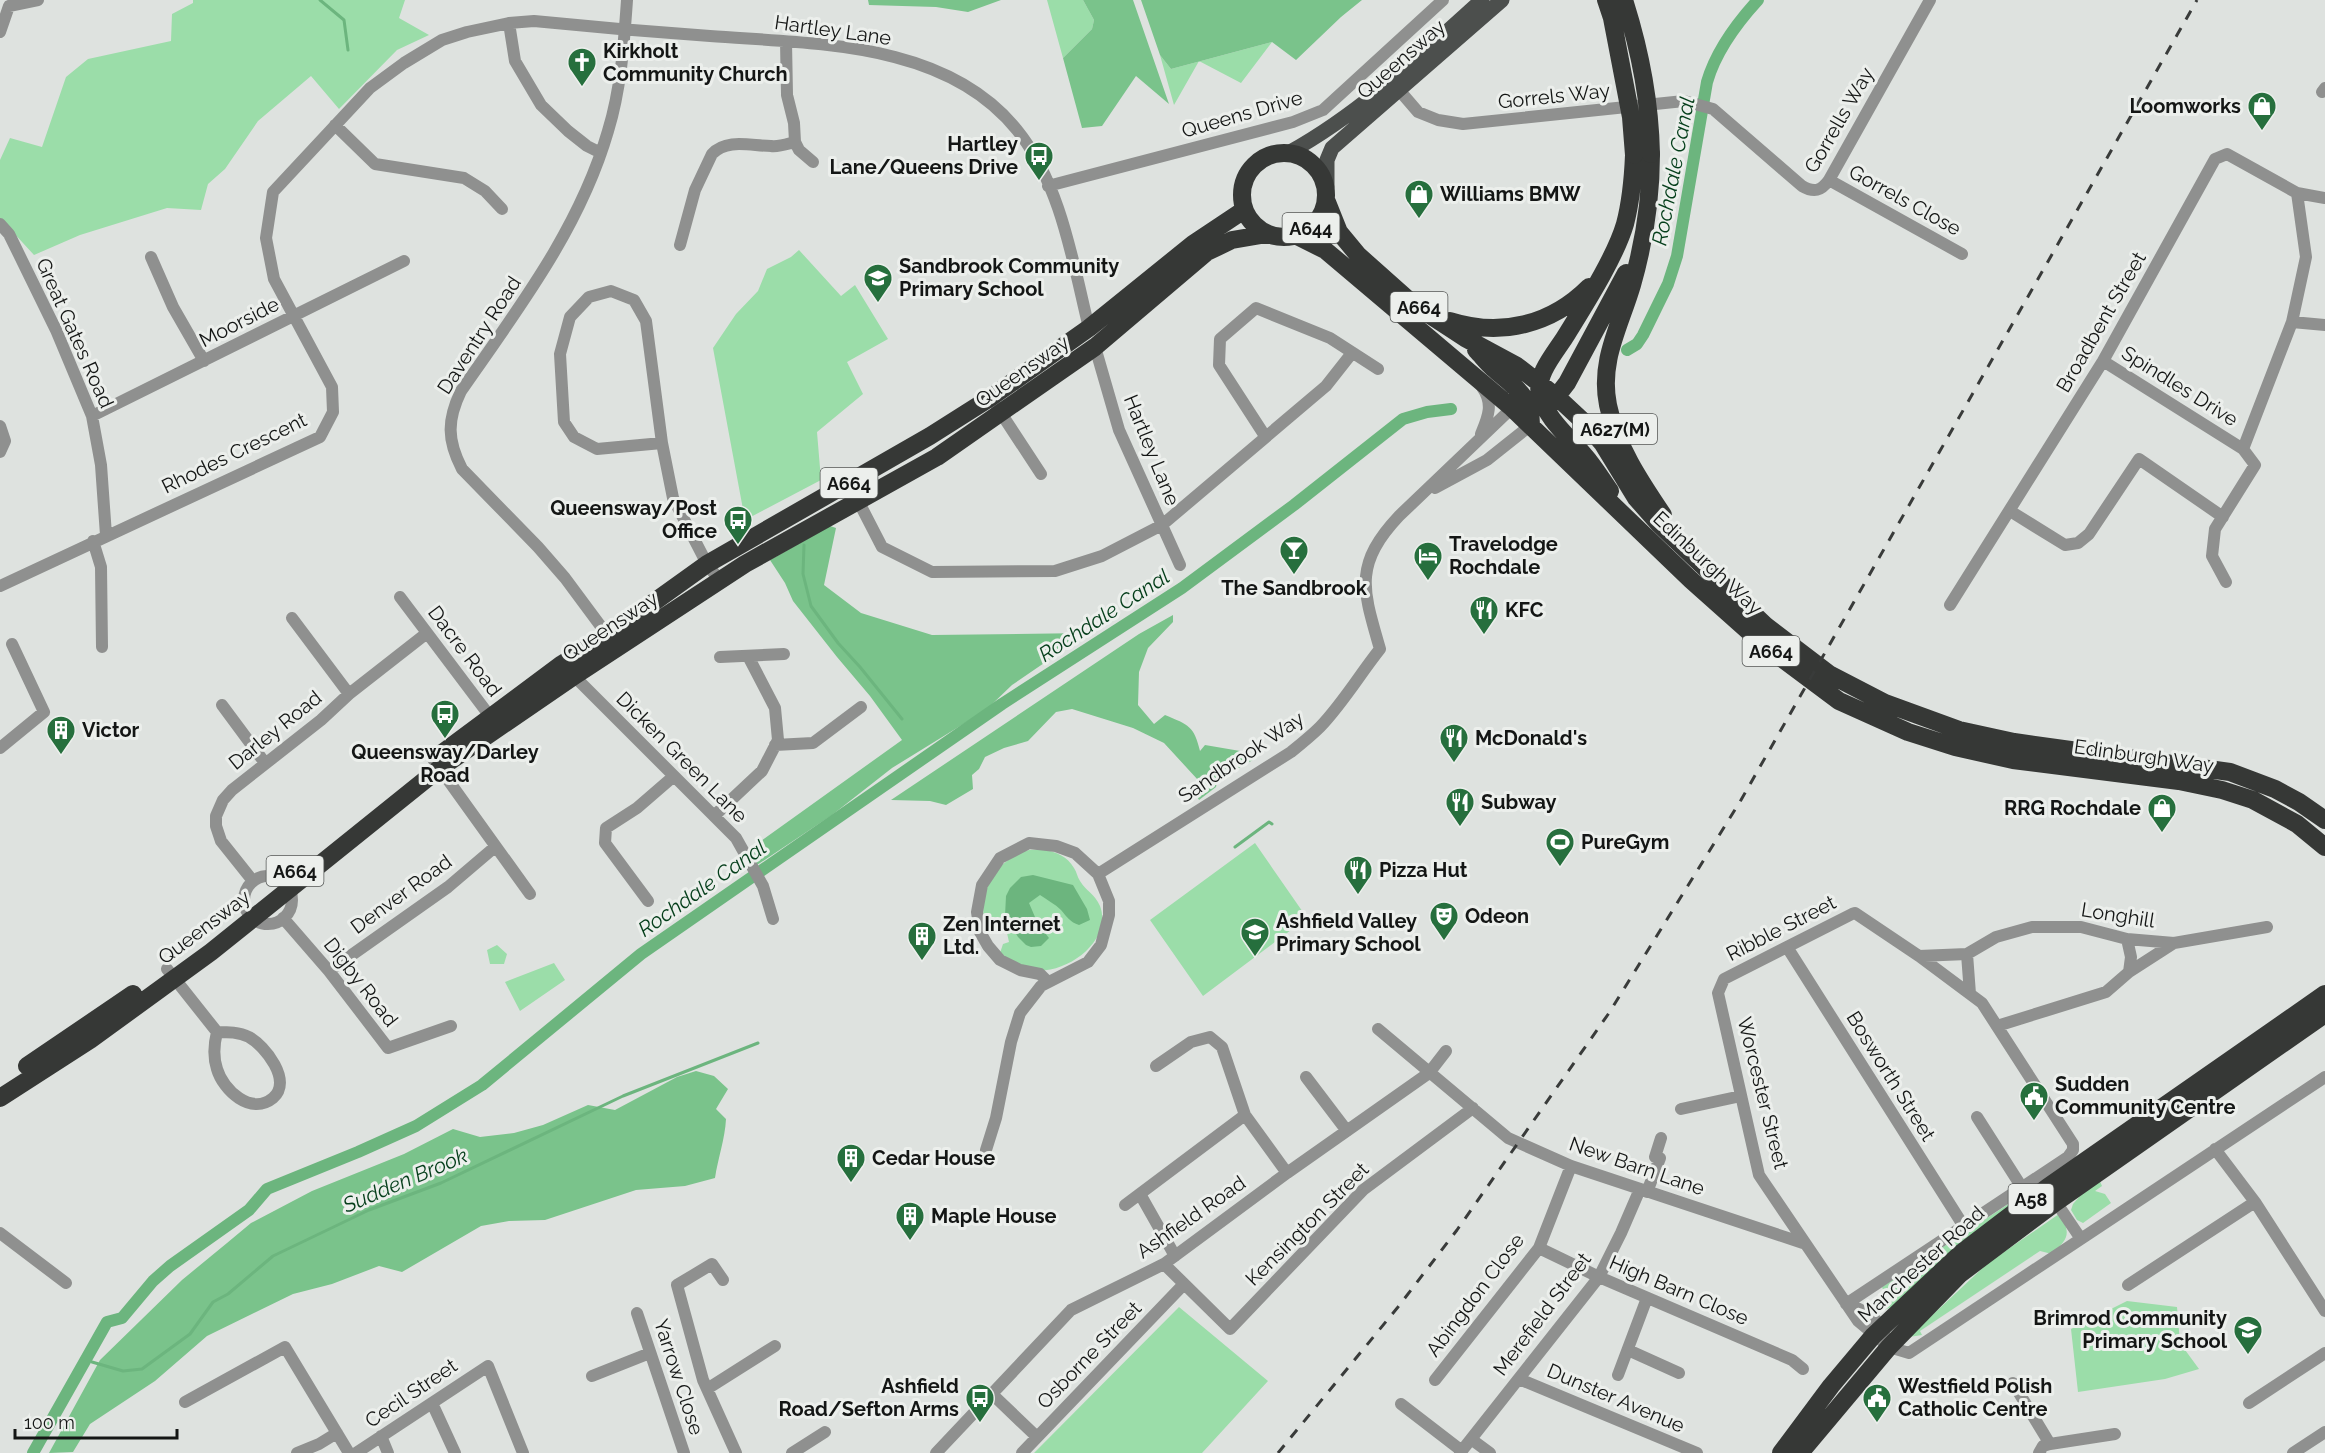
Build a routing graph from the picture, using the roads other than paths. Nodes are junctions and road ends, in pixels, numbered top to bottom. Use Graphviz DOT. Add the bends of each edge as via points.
graph roads {
  1 [pos="38,0"];
  2 [pos="627,0"];
  3 [pos="1443,0"];
  4 [pos="1482,0"];
  5 [pos="1502,0"];
  6 [pos="1606,0"];
  7 [pos="1624,0"];
  8 [pos="1930,0"];
  9 [pos="4,4"];
  10 [pos="509,23"];
  11 [pos="625,30"];
  12 [pos="0,32"];
  13 [pos="786,42"];
  14 [pos="1396,86"];
  15 [pos="1730,124"];
  16 [pos="335,125"];
  17 [pos="795,142"];
  18 [pos="1290,152"];
  19 [pos="601,153"];
  20 [pos="1643,155"];
  21 [pos="813,162"];
  22 [pos="1829,180"];
  23 [pos="1048,186"];
  24 [pos="2296,193"];
  25 [pos="1327,195"];
  26 [pos="2325,198"];
  27 [pos="502,209"];
  28 [pos="1244,210"];
  29 [pos="0,224"];
  30 [pos="1268,234"];
  31 [pos="1297,236"];
  32 [pos="1640,244"];
  33 [pos="680,245"];
  34 [pos="1962,254"];
  35 [pos="151,257"];
  36 [pos="404,261"];
  37 [pos="1599,278"];
  38 [pos="1413,304"];
  39 [pos="294,316"];
  40 [pos="2292,322"];
  41 [pos="2325,325"];
  42 [pos="1089,328"];
  43 [pos="1465,338"];
  44 [pos="1095,347"];
  45 [pos="1352,353"];
  46 [pos="204,361"];
  47 [pos="2103,361"];
  48 [pos="1378,369"];
  49 [pos="1476,377"];
  50 [pos="1540,382"];
  51 [pos="1518,402"];
  52 [pos="1552,403"];
  53 [pos="995,405"];
  54 [pos="92,416"];
  55 [pos="1531,425"];
  56 [pos="0,426"];
  57 [pos="1265,436"];
  58 [pos="1478,441"];
  59 [pos="662,444"];
  60 [pos="2242,449"];
  61 [pos="0,452"];
  62 [pos="1041,474"];
  63 [pos="849,483"];
  64 [pos="1424,494"];
  65 [pos="858,501"];
  66 [pos="2010,511"];
  67 [pos="2223,517"];
  68 [pos="1162,525"];
  69 [pos="1634,525"];
  70 [pos="106,535"];
  71 [pos="93,541"];
  72 [pos="1693,558"];
  73 [pos="706,564"];
  74 [pos="1180,565"];
  75 [pos="720,581"];
  76 [pos="2226,582"];
  77 [pos="0,586"];
  78 [pos="400,597"];
  79 [pos="1950,605"];
  80 [pos="292,618"];
  81 [pos="427,633"];
  82 [pos="612,642"];
  83 [pos="12,644"];
  84 [pos="102,647"];
  85 [pos="784,654"];
  86 [pos="748,656"];
  87 [pos="720,657"];
  88 [pos="568,670"];
  89 [pos="349,694"];
  90 [pos="222,705"];
  91 [pos="861,707"];
  92 [pos="495,722"];
  93 [pos="775,746"];
  94 [pos="0,748"];
  95 [pos="265,763"];
  96 [pos="437,763"];
  97 [pos="674,776"];
  98 [pos="714,816"];
  99 [pos="2322,819"];
  100 [pos="495,847"];
  101 [pos="2325,847"];
  102 [pos="1098,874"];
  103 [pos="253,881"];
  104 [pos="286,885"];
  105 [pos="530,894"];
  106 [pos="648,900"];
  107 [pos="250,915"];
  108 [pos="283,918"];
  109 [pos="773,920"];
  110 [pos="2267,927"];
  111 [pos="2127,939"];
  112 [pos="2174,943"];
  113 [pos="1787,947"];
  114 [pos="1967,954"];
  115 [pos="1919,956"];
  116 [pos="329,971"];
  117 [pos="2129,972"];
  118 [pos="171,974"];
  119 [pos="1724,979"];
  120 [pos="1048,982"];
  121 [pos="1970,994"];
  122 [pos="2325,994"];
  123 [pos="2321,1019"];
  124 [pos="451,1026"];
  125 [pos="1997,1026"];
  126 [pos="1378,1029"];
  127 [pos="217,1032"];
  128 [pos="1446,1051"];
  129 [pos="1156,1066"];
  130 [pos="1429,1073"];
  131 [pos="1306,1077"];
  132 [pos="2325,1077"];
  133 [pos="2,1089"];
  134 [pos="1741,1096"];
  135 [pos="1473,1108"];
  136 [pos="1681,1109"];
  137 [pos="1245,1115"];
  138 [pos="1977,1117"];
  139 [pos="1347,1131"];
  140 [pos="1661,1138"];
  141 [pos="2215,1149"];
  142 [pos="986,1150"];
  143 [pos="1571,1166"];
  144 [pos="1287,1173"];
  145 [pos="2021,1186"];
  146 [pos="1644,1190"];
  147 [pos="1140,1194"];
  148 [pos="2056,1202"];
  149 [pos="2255,1202"];
  150 [pos="1125,1206"];
  151 [pos="1963,1225"];
  152 [pos="0,1233"];
  153 [pos="2081,1239"];
  154 [pos="1803,1243"];
  155 [pos="1539,1248"];
  156 [pos="1169,1260"];
  157 [pos="1599,1276"];
  158 [pos="723,1280"];
  159 [pos="66,1284"];
  160 [pos="1184,1284"];
  161 [pos="2128,1285"];
  162 [pos="1647,1298"];
  163 [pos="1846,1304"];
  164 [pos="2322,1307"];
  165 [pos="637,1313"];
  166 [pos="1877,1332"];
  167 [pos="775,1346"];
  168 [pos="1889,1347"];
  169 [pos="1628,1350"];
  170 [pos="650,1353"];
  171 [pos="2325,1353"];
  172 [pos="1803,1369"];
  173 [pos="1679,1372"];
  174 [pos="1618,1375"];
  175 [pos="592,1376"];
  176 [pos="1519,1378"];
  177 [pos="1435,1380"];
  178 [pos="2013,1383"];
  179 [pos="707,1389"];
  180 [pos="992,1394"];
  181 [pos="185,1402"];
  182 [pos="432,1403"];
  183 [pos="2249,1403"];
  184 [pos="1401,1404"];
  185 [pos="825,1432"];
  186 [pos="2325,1432"];
  187 [pos="337,1433"];
  188 [pos="2115,1434"];
  189 [pos="381,1436"];
  190 [pos="1037,1437"];
  191 [pos="1471,1439"];
  192 [pos="2049,1444"];
  193 [pos="1461,1452"];
  194 [pos="297,1453"];
  195 [pos="349,1453"];
  196 [pos="356,1453"];
  197 [pos="388,1453"];
  198 [pos="455,1453"];
  199 [pos="523,1453"];
  200 [pos="684,1453"];
  201 [pos="736,1453"];
  202 [pos="792,1453"];
  203 [pos="936,1453"];
  204 [pos="1022,1453"];
  205 [pos="1490,1453"];
  206 [pos="1697,1453"];
  207 [pos="1781,1453"];
  208 [pos="1800,1453"];
  209 [pos="2039,1453"];
  210 [pos="2293,1453"];
  1 -- 9 [label="street"];
  2 -- 11 [label="street, Daventry Road"];
  3 -- 23 [label="street, Queens Drive" via="1323,110 1293,122"];
  4 -- 14 [label="main road, Queensway / A664"];
  5 -- 14 [label="main road, Queensway / A664"];
  6 -- 20 [label="highway, A627(M), bridge"];
  7 -- 20 [label="highway, A627(M), bridge" via="1651,124"];
  8 -- 22 [label="street, Gorrells Way"];
  9 -- 12 [label="street"];
  10 -- 11 [label="street, Rhodes Crescent" via="534,21"];
  10 -- 16 [label="street, Rhodes Crescent" via="442,40 370,88"];
  10 -- 19 [label="street" via="515,61 541,105 568,131"];
  11 -- 13 [label="street, Hartley Lane"];
  11 -- 19 [label="street, Daventry Road" via="609,129"];
  13 -- 17 [label="street" via="787,95"];
  13 -- 23 [label="street, Hartley Lane" via="879,53 956,80 980,94 1017,129"];
  14 -- 15 [label="street, Gorrels Way" via="1418,112 1463,124 1684,101 1713,109"];
  14 -- 18 [label="main road, Queensway / A664"];
  14 -- 25 [label="main road, Queensway / A664" via="1332,148"];
  15 -- 22 [label="street, Gorrells Way" via="1808,189 1819,190"];
  16 -- 27 [label="street" via="375,164 464,178 485,191"];
  16 -- 39 [label="street, Rhodes Crescent" via="273,192 266,238 274,279"];
  17 -- 21 [label="street"];
  17 -- 33 [label="street" via="774,147 730,144 716,150 695,190"];
  18 -- 25 [label="highway, A644" via="1316,166"];
  18 -- 28 [label="highway" via="1263,158 1251,168 1241,195"];
  19 -- 82 [label="street, Daventry Road" via="556,252 461,391 452,414 450,434 462,469 565,578"];
  20 -- 32 [label="highway, A627(M)" via="1651,186"];
  20 -- 37 [label="highway, A627(M)" via="1624,226"];
  22 -- 34 [label="street, Gorrels Close"];
  23 -- 42 [label="street, Hartley Lane" via="1063,221"];
  24 -- 26 [label="street, Broadbent Street"];
  24 -- 40 [label="street, Spindles Drive" via="2306,257"];
  24 -- 47 [label="street, Broadbent Street" via="2227,154 2215,159"];
  25 -- 31 [label="highway, A644" via="1323,214 1314,226"];
  25 -- 38 [label="highway, Edinburgh Way / A664" via="1339,232 1358,255"];
  28 -- 30 [label="highway, A644" via="1255,226"];
  28 -- 42 [label="highway, Queensway / A664" via="1193,244"];
  29 -- 54 [label="street, Great Gates Road" via="9,234 56,330"];
  30 -- 31 [label="highway, A644" via="1282,238"];
  30 -- 44 [label="highway, Queensway / A664" via="1232,240 1207,252"];
  31 -- 49 [label="highway, Edinburgh Way / A664" via="1325,250"];
  32 -- 52 [label="highway, A627(M)" via="1567,383"];
  32 -- 72 [label="highway, A627(M)" via="1632,284 1608,350 1607,404 1636,473"];
  35 -- 46 [label="street" via="173,307"];
  36 -- 39 [label="street, Moorside"];
  37 -- 38 [label="highway, A627(M)" via="1562,310 1525,325 1497,329 1449,321"];
  37 -- 50 [label="highway, A627(M)"];
  38 -- 43 [label="highway, Edinburgh Way / A664"];
  39 -- 46 [label="street, Moorside"];
  39 -- 70 [label="street, Rhodes Crescent" via="332,387 333,412 320,437"];
  40 -- 41 [label="street"];
  40 -- 60 [label="street, Spindles Drive"];
  42 -- 53 [label="highway, Queensway / A664"];
  43 -- 50 [label="highway, Edinburgh Way / A664"];
  43 -- 51 [label="highway, A664" via="1492,368 1519,389"];
  44 -- 53 [label="highway, Queensway / A664"];
  44 -- 68 [label="street, Hartley Lane" via="1119,430"];
  45 -- 48 [label="street"];
  45 -- 57 [label="street" via="1326,386"];
  45 -- 57 [label="street" via="1330,338 1256,308 1220,339 1219,365"];
  46 -- 54 [label="street, Moorside"];
  47 -- 60 [label="street, Spindles Drive"];
  47 -- 66 [label="street, Broadbent Street"];
  49 -- 51 [label="highway, Edinburgh Way / A664"];
  49 -- 58 [label="street, Sandbrook Way" via="1490,406"];
  50 -- 51 [label="highway"];
  50 -- 52 [label="highway, Edinburgh Way / A664"];
  51 -- 55 [label="highway, Edinburgh Way / A664"];
  51 -- 58 [label="street, Sandbrook Way"];
  52 -- 55 [label="highway"];
  52 -- 69 [label="highway" via="1562,431 1589,460"];
  52 -- 72 [label="highway, Edinburgh Way / A664" via="1586,424 1636,498"];
  53 -- 62 [label="street"];
  53 -- 63 [label="highway, Queensway / A664" via="930,436"];
  53 -- 65 [label="highway, Queensway / A664" via="937,457"];
  54 -- 70 [label="street, Great Gates Road" via="101,465"];
  55 -- 64 [label="street" via="1487,460"];
  55 -- 69 [label="highway, Edinburgh Way / A664"];
  56 -- 61 [label="street" via="5,441"];
  57 -- 68 [label="street"];
  58 -- 64 [label="street, Sandbrook Way"];
  59 -- 59 [label="street" via="646,321 634,300 611,291 589,297 570,317 560,354 564,422 574,436 597,449"];
  59 -- 73 [label="street" via="673,498"];
  60 -- 67 [label="street" via="2255,465"];
  63 -- 65 [label="street"];
  63 -- 73 [label="highway, Queensway / A664"];
  64 -- 102 [label="street, Sandbrook Way" via="1385,531 1367,564 1367,604 1380,649 1340,704 1291,752"];
  65 -- 68 [label="street" via="882,547 932,572 1055,571 1102,556"];
  65 -- 75 [label="highway, Queensway / A664"];
  66 -- 67 [label="street" via="2065,545 2078,543 2090,534 2139,459"];
  66 -- 79 [label="street, Broadbent Street"];
  67 -- 76 [label="street" via="2215,529 2212,556"];
  68 -- 74 [label="street, Hartley Lane"];
  69 -- 101 [label="highway, Edinburgh Way / A664" via="1764,645 1839,700 1908,732 1955,747 2013,760 2222,790 2253,800 2297,824"];
  70 -- 71 [label="street, Rhodes Crescent"];
  71 -- 77 [label="street, Rhodes Crescent"];
  71 -- 84 [label="street" via="101,567"];
  72 -- 99 [label="highway, Edinburgh Way / A664" via="1766,626 1829,674 1885,703 1959,730 2014,742 2230,772 2270,787"];
  73 -- 75 [label="street"];
  73 -- 82 [label="highway, Queensway / A664"];
  75 -- 82 [label="highway, Queensway / A664"];
  78 -- 81 [label="street, Dacre Road"];
  80 -- 89 [label="street"];
  81 -- 89 [label="street, Darley Road"];
  81 -- 92 [label="street, Dacre Road"];
  82 -- 88 [label="highway, Queensway / A664"];
  83 -- 94 [label="street" via="44,712"];
  85 -- 86 [label="street"];
  86 -- 87 [label="street"];
  86 -- 93 [label="street" via="775,708"];
  88 -- 92 [label="highway, Queensway / A664"];
  88 -- 97 [label="street, Dicken Green Lane"];
  89 -- 95 [label="street, Darley Road"];
  90 -- 95 [label="street"];
  91 -- 93 [label="street" via="813,743"];
  92 -- 96 [label="highway, Queensway / A664"];
  93 -- 98 [label="street" via="762,771"];
  95 -- 103 [label="street, Darley Road" via="223,800 216,816 221,841"];
  96 -- 100 [label="street"];
  96 -- 104 [label="highway, Queensway / A664"];
  97 -- 98 [label="street, Dicken Green Lane"];
  97 -- 106 [label="street" via="606,828 605,843"];
  98 -- 109 [label="street, Dicken Green Lane" via="736,838 763,886"];
  100 -- 105 [label="street"];
  100 -- 116 [label="street, Denver Road" via="448,887"];
  102 -- 120 [label="street" via="1109,901 1101,945 1088,962"];
  102 -- 120 [label="street" via="1075,853 1029,843 1000,858 982,885 977,912 980,932 988,946 1000,960 1040,974"];
  103 -- 104 [label="street" via="273,876"];
  103 -- 107 [label="street" via="243,898"];
  104 -- 107 [label="highway, Queensway / A664"];
  104 -- 108 [label="street" via="292,901"];
  107 -- 108 [label="street" via="263,924"];
  107 -- 118 [label="highway, Queensway / A664"];
  108 -- 116 [label="street, Digby Road"];
  110 -- 112 [label="street, Longhill"];
  111 -- 112 [label="street, Longhill"];
  111 -- 114 [label="street, Longhill" via="2081,927 2032,927 1996,937"];
  111 -- 117 [label="street"];
  112 -- 117 [label="street"];
  113 -- 115 [label="street, Ribble Street" via="1855,913"];
  113 -- 119 [label="street, Ribble Street"];
  113 -- 151 [label="street, Bosworth Street"];
  114 -- 115 [label="street"];
  114 -- 121 [label="street"];
  115 -- 121 [label="street"];
  116 -- 124 [label="street, Digby Road" via="387,1048"];
  117 -- 125 [label="street" via="2106,992"];
  118 -- 127 [label="street"];
  118 -- 133 [label="highway, Queensway / A664" via="84,1028"];
  119 -- 134 [label="street, Worcester Street" via="1718,993"];
  120 -- 142 [label="street" via="1020,1013"];
  121 -- 125 [label="street" via="1982,1003"];
  122 -- 166 [label="highway, Manchester Road / A58" via="2007,1217 1960,1254"];
  123 -- 148 [label="highway, Manchester Road / A58"];
  125 -- 145 [label="street" via="2073,1144 2068,1156"];
  126 -- 130 [label="street, New Barn Lane"];
  127 -- 127 [label="street" via="216,1068 227,1087 246,1101 271,1100 280,1086 267,1052 247,1036"];
  128 -- 130 [label="street, Ashfield Road"];
  129 -- 137 [label="street" via="1191,1042 1210,1036 1222,1047"];
  130 -- 135 [label="street, New Barn Lane"];
  130 -- 139 [label="street, Ashfield Road"];
  131 -- 139 [label="street"];
  132 -- 141 [label="street, Manchester Road"];
  134 -- 136 [label="street"];
  134 -- 154 [label="street, Worcester Street" via="1759,1175"];
  135 -- 143 [label="street, New Barn Lane" via="1509,1138"];
  135 -- 160 [label="street, Kensington Street" via="1363,1190 1230,1329"];
  137 -- 144 [label="street"];
  137 -- 147 [label="street"];
  138 -- 145 [label="street"];
  139 -- 144 [label="street, Ashfield Road"];
  140 -- 146 [label="street, Merefield Street" via="1655,1157 1660,1158"];
  141 -- 149 [label="street"];
  141 -- 153 [label="street, Manchester Road"];
  143 -- 146 [label="street, New Barn Lane"];
  143 -- 155 [label="street, Abingdon Close"];
  144 -- 156 [label="street, Ashfield Road"];
  145 -- 151 [label="street"];
  146 -- 154 [label="street, New Barn Lane"];
  146 -- 157 [label="street, Merefield Street"];
  147 -- 150 [label="street"];
  147 -- 156 [label="street"];
  148 -- 153 [label="street"];
  148 -- 168 [label="highway, Manchester Road / A58" via="1960,1274"];
  149 -- 161 [label="street"];
  149 -- 164 [label="street"];
  151 -- 163 [label="street"];
  152 -- 159 [label="street"];
  153 -- 168 [label="street, Manchester Road" via="1909,1353"];
  154 -- 163 [label="street"];
  155 -- 157 [label="street, High Barn Close"];
  155 -- 177 [label="street, Abingdon Close"];
  156 -- 160 [label="street"];
  156 -- 180 [label="street, Ashfield Road" via="1071,1310"];
  157 -- 162 [label="street, High Barn Close"];
  157 -- 176 [label="street, Merefield Street"];
  158 -- 179 [label="street" via="712,1264 677,1285"];
  160 -- 190 [label="street, Osborne Street"];
  162 -- 169 [label="street"];
  162 -- 172 [label="street, High Barn Close" via="1792,1360"];
  163 -- 166 [label="street" via="1858,1321"];
  165 -- 170 [label="street, Yarrow Close"];
  166 -- 168 [label="street"];
  166 -- 207 [label="highway, Manchester Road / A58"];
  167 -- 179 [label="street"];
  168 -- 208 [label="highway, Manchester Road / A58"];
  169 -- 173 [label="street"];
  169 -- 174 [label="street"];
  170 -- 175 [label="street"];
  170 -- 200 [label="street, Yarrow Close"];
  171 -- 183 [label="street"];
  176 -- 191 [label="street, Merefield Street"];
  176 -- 206 [label="street, Dunster Avenue"];
  178 -- 192 [label="street"];
  179 -- 201 [label="street"];
  180 -- 190 [label="street"];
  180 -- 203 [label="street, Ashfield Road"];
  181 -- 187 [label="street" via="285,1347"];
  182 -- 189 [label="street, Cecil Street"];
  182 -- 198 [label="street"];
  182 -- 199 [label="street, Cecil Street" via="488,1366"];
  184 -- 193 [label="street"];
  185 -- 202 [label="street"];
  186 -- 210 [label="street"];
  187 -- 194 [label="street"];
  187 -- 195 [label="street"];
  188 -- 192 [label="street"];
  189 -- 196 [label="street, Cecil Street"];
  189 -- 197 [label="street"];
  190 -- 204 [label="street, Osborne Street"];
  191 -- 193 [label="street, Merefield Street"];
  191 -- 205 [label="street"];
  192 -- 209 [label="street"];
}
